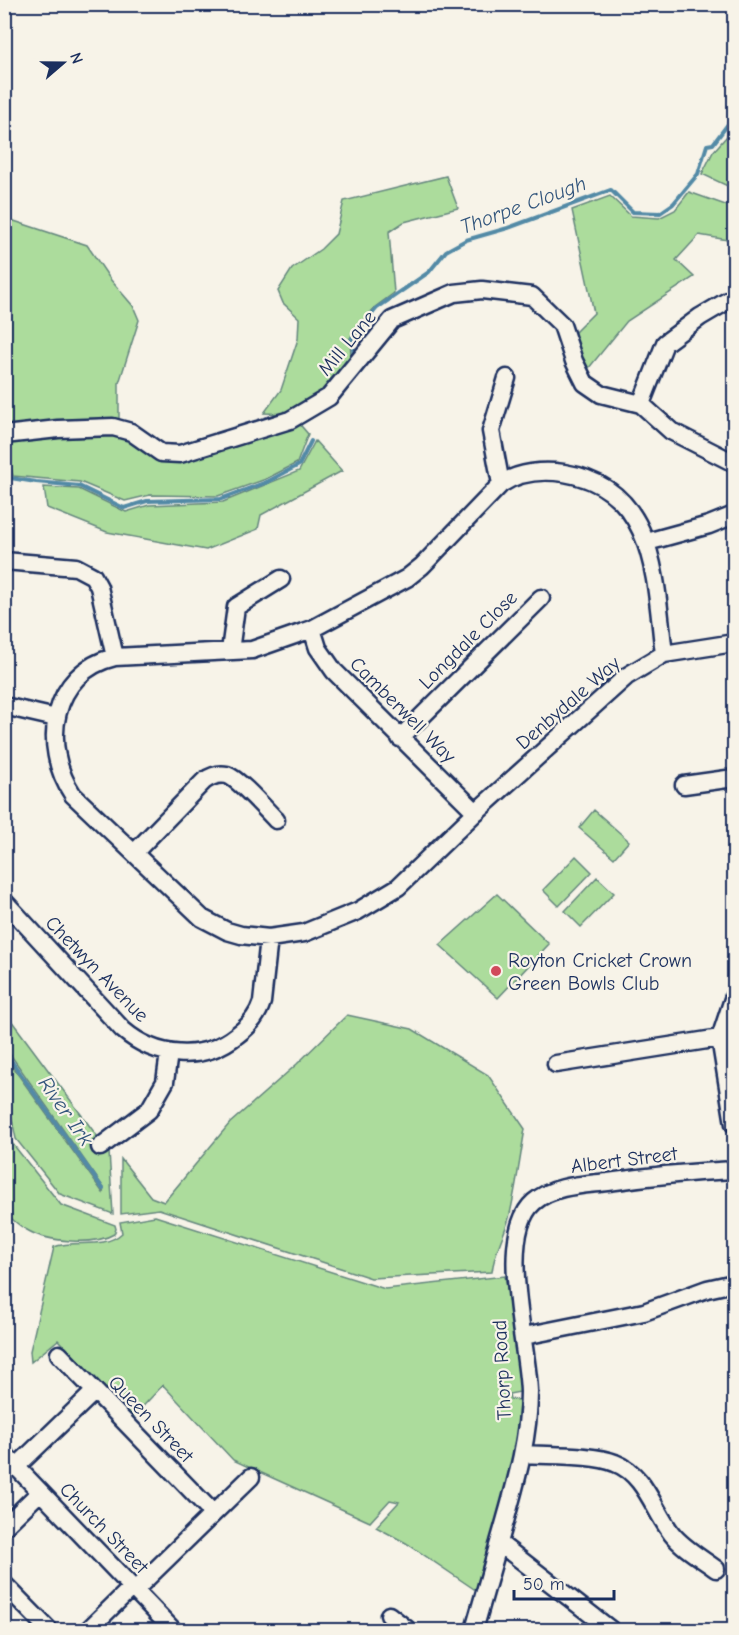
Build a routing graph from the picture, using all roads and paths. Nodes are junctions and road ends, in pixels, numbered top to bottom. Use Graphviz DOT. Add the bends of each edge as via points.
graph roads {
  1 [pos="735,297"];
  2 [pos="507,378"];
  3 [pos="641,404"];
  4 [pos="4,435"];
  5 [pos="735,463"];
  6 [pos="501,484"];
  7 [pos="735,515"];
  8 [pos="647,542"];
  9 [pos="4,561"];
  10 [pos="281,579"];
  11 [pos="541,598"];
  12 [pos="312,629"];
  13 [pos="735,643"];
  14 [pos="230,651"];
  15 [pos="664,654"];
  16 [pos="115,657"];
  17 [pos="4,706"];
  18 [pos="56,718"];
  19 [pos="400,738"];
  20 [pos="735,778"];
  21 [pos="684,785"];
  22 [pos="476,813"];
  23 [pos="276,820"];
  24 [pos="134,853"];
  25 [pos="4,901"];
  26 [pos="269,938"];
  27 [pos="735,996"];
  28 [pos="720,1038"];
  29 [pos="169,1053"];
  30 [pos="556,1064"];
  31 [pos="735,1124"];
  32 [pos="100,1147"];
  33 [pos="735,1170"];
  34 [pos="526,1210"];
  35 [pos="735,1282"];
  36 [pos="524,1336"];
  37 [pos="59,1354"];
  38 [pos="94,1391"];
  39 [pos="4,1454"];
  40 [pos="523,1454"];
  41 [pos="16,1467"];
  42 [pos="251,1477"];
  43 [pos="40,1492"];
  44 [pos="213,1514"];
  45 [pos="4,1527"];
  46 [pos="499,1543"];
  47 [pos="716,1569"];
  48 [pos="4,1584"];
  49 [pos="133,1588"];
  50 [pos="390,1615"];
  51 [pos="49,1630"];
  52 [pos="88,1630"];
  53 [pos="173,1630"];
  54 [pos="408,1630"];
  55 [pos="474,1630"];
  56 [pos="611,1630"];
  1 -- 3 [label="street" via="665,343"];
  2 -- 6 [label="street" via="491,431"];
  3 -- 4 [label="street, Mill Lane" via="601,394 585,383 562,325 532,296 482,290 454,293 392,320 329,397 290,420 180,454 161,453 131,432 113,427"];
  3 -- 5 [label="street, Mill Lane" via="671,431"];
  6 -- 8 [label="street, Denbydale Way" via="533,473 557,472 580,477 620,501"];
  6 -- 12 [label="street, Denbydale Way" via="407,579"];
  7 -- 8 [label="street"];
  8 -- 15 [label="street, Denbydale Way"];
  9 -- 16 [label="street" via="76,567 93,576"];
  10 -- 14 [label="street" via="236,607"];
  11 -- 19 [label="street, Longdale Close"];
  12 -- 14 [label="street, Denbydale Way" via="252,650"];
  12 -- 19 [label="street, Camberwell Way" via="318,648 334,671"];
  13 -- 15 [label="street"];
  14 -- 16 [label="street, Denbydale Way"];
  15 -- 22 [label="street, Denbydale Way" via="627,676"];
  16 -- 18 [label="street, Denbydale Way" via="102,660 81,675 65,695"];
  17 -- 18 [label="street"];
  18 -- 24 [label="street, Denbydale Way" via="55,752 66,784 82,805"];
  19 -- 22 [label="street, Camberwell Way"];
  20 -- 21 [label="street"];
  22 -- 26 [label="street, Denbydale Way" via="406,880 378,900 304,933"];
  23 -- 24 [label="street" via="234,778 213,775"];
  24 -- 26 [label="street, Denbydale Way" via="202,918 241,935"];
  25 -- 29 [label="street, Chetwyn Avenue" via="123,1030 144,1045"];
  26 -- 29 [label="street, Chetwyn Avenue" via="262,1002 248,1025 209,1050"];
  27 -- 28 [label="street"];
  28 -- 30 [label="street"];
  28 -- 31 [label="street"];
  29 -- 32 [label="street" via="165,1082 149,1110"];
  33 -- 34 [label="street, Albert Street" via="662,1174 570,1187 543,1196"];
  34 -- 36 [label="street, Thorp Road" via="519,1224 515,1272"];
  35 -- 36 [label="street" via="644,1312"];
  36 -- 40 [label="street, Thorp Road" via="529,1392"];
  37 -- 38 [label="street, Queen Street"];
  38 -- 41 [label="street"];
  38 -- 44 [label="street, Queen Street"];
  39 -- 41 [label="street, Church Street"];
  40 -- 46 [label="street, Thorp Road"];
  40 -- 47 [label="street" via="599,1459 621,1465 639,1482 672,1534"];
  41 -- 43 [label="street, Church Street"];
  42 -- 44 [label="street"];
  43 -- 45 [label="street"];
  43 -- 49 [label="street, Church Street"];
  44 -- 49 [label="street"];
  46 -- 55 [label="street, Thorp Road"];
  46 -- 56 [label="street"];
  48 -- 51 [label="street"];
  49 -- 52 [label="street"];
  49 -- 53 [label="street, Church Street"];
  50 -- 54 [label="street"];
}
